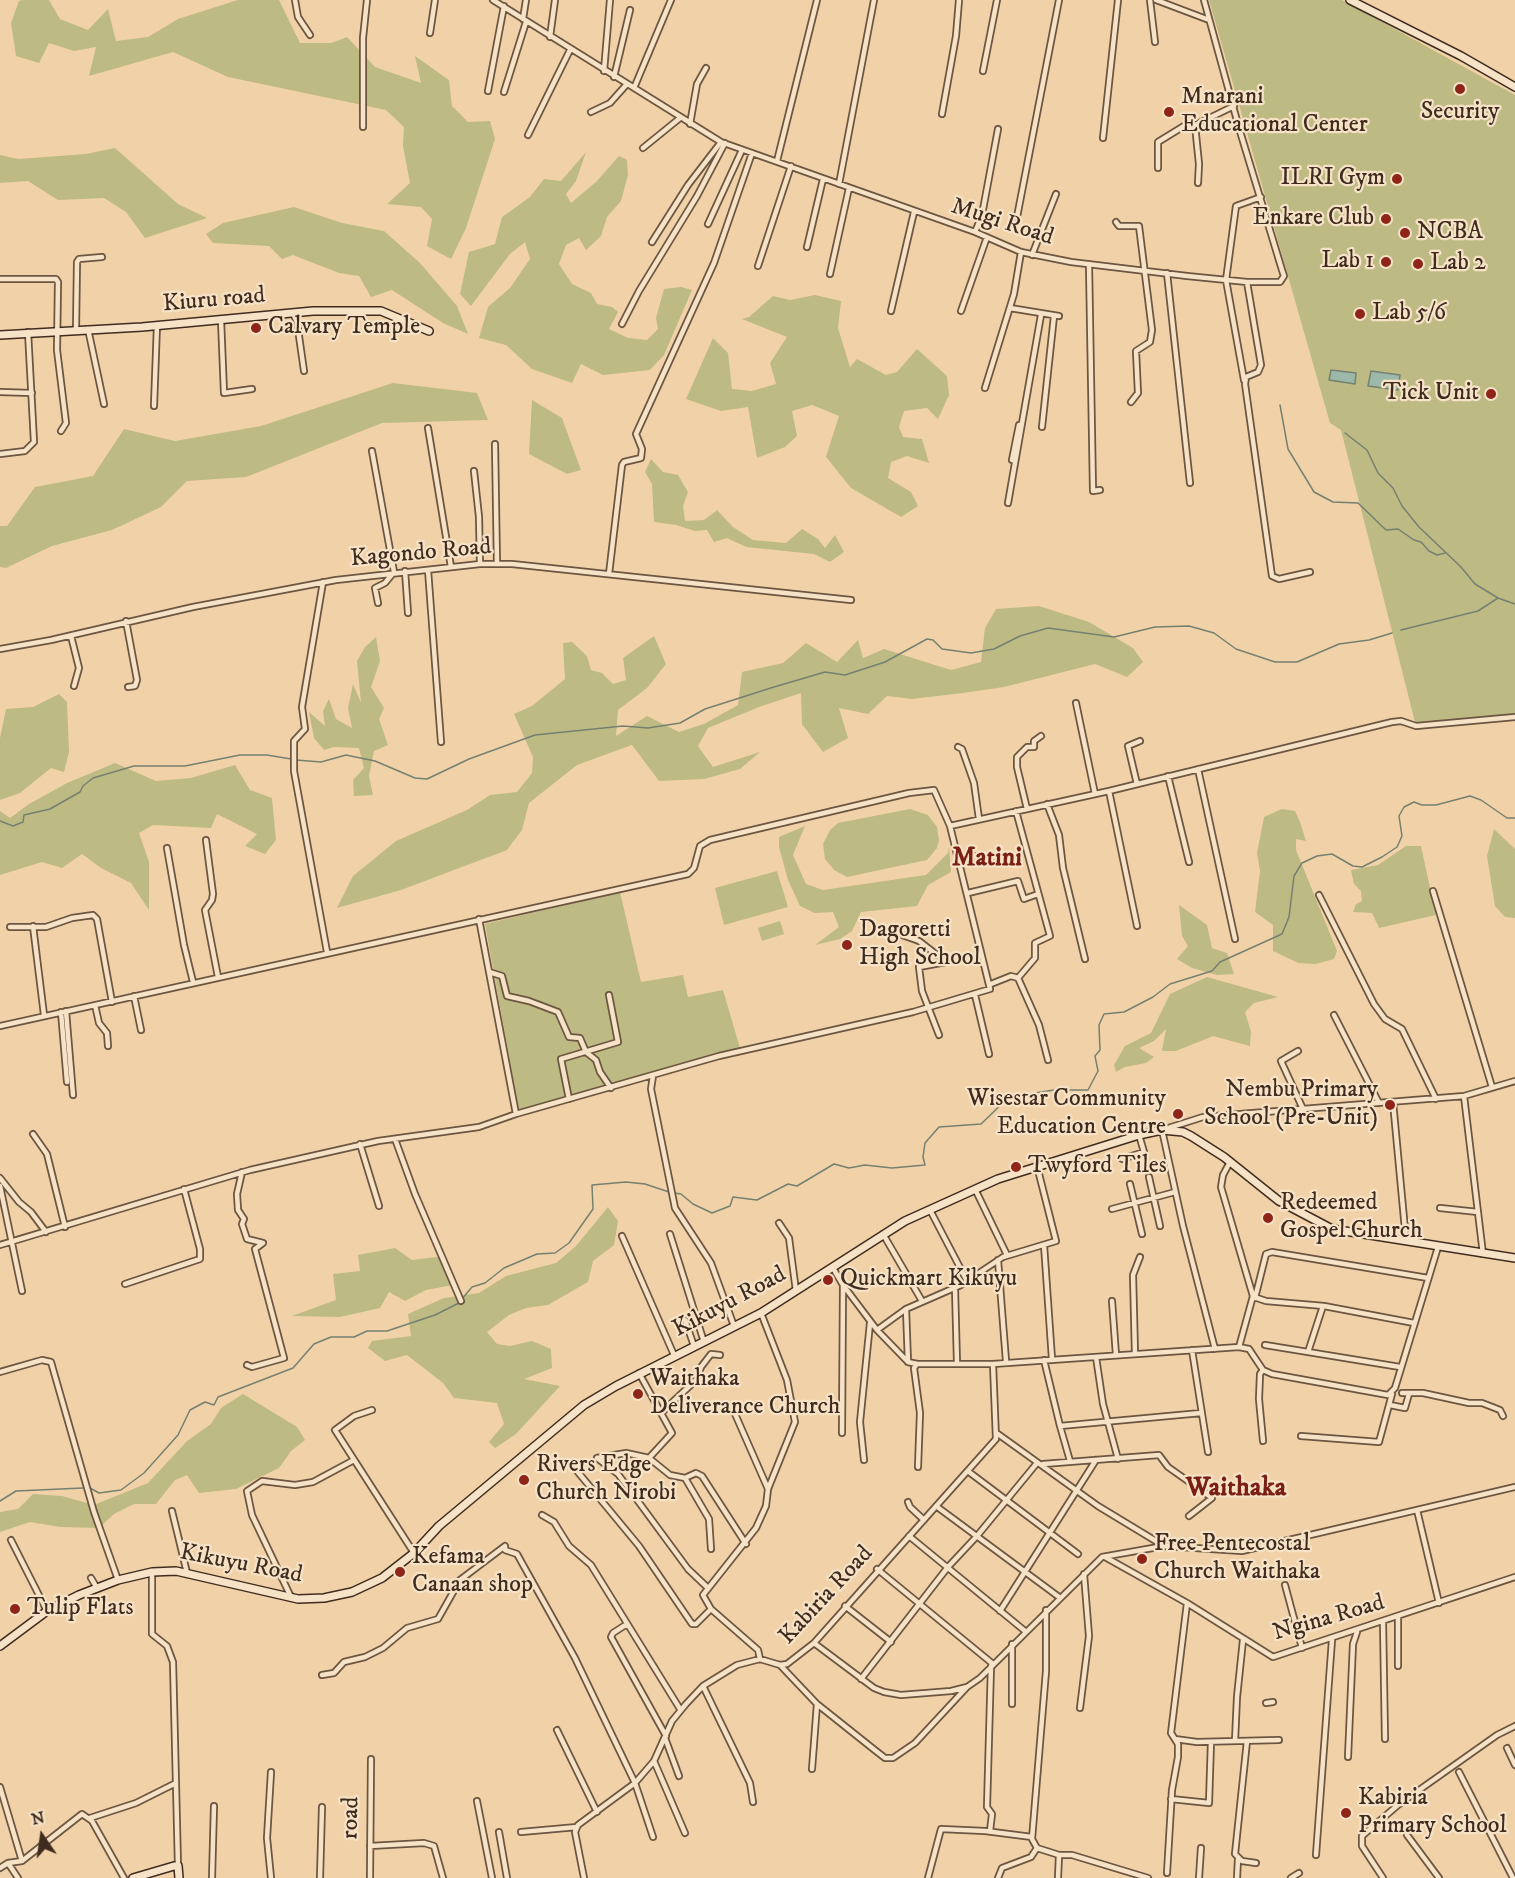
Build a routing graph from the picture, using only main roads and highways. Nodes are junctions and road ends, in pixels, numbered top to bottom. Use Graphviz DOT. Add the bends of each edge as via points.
graph roads {
  1 [pos="1350,0"];
  2 [pos="1515,87"];
  3 [pos="429,330"];
  4 [pos="0,335"];
  5 [pos="1515,1258"];
  6 [pos="0,1646"];
  7 [pos="133,1878"];
  8 [pos="179,1878"];
  1 -- 2 [label="main road"];
  3 -- 4 [label="main road, Kiuru road" via="381,311 293,313"];
  5 -- 6 [label="main road, Kikuyu Road" via="1347,1232 1312,1220 1279,1201 1205,1144 1183,1132 1162,1130 1139,1135 1037,1166 930,1210 883,1234 761,1313 639,1372 584,1406 382,1578 352,1592 298,1599 188,1573 152,1572 118,1580 47,1611"];
  7 -- 8 [label="main road" via="178,1866"];
}
